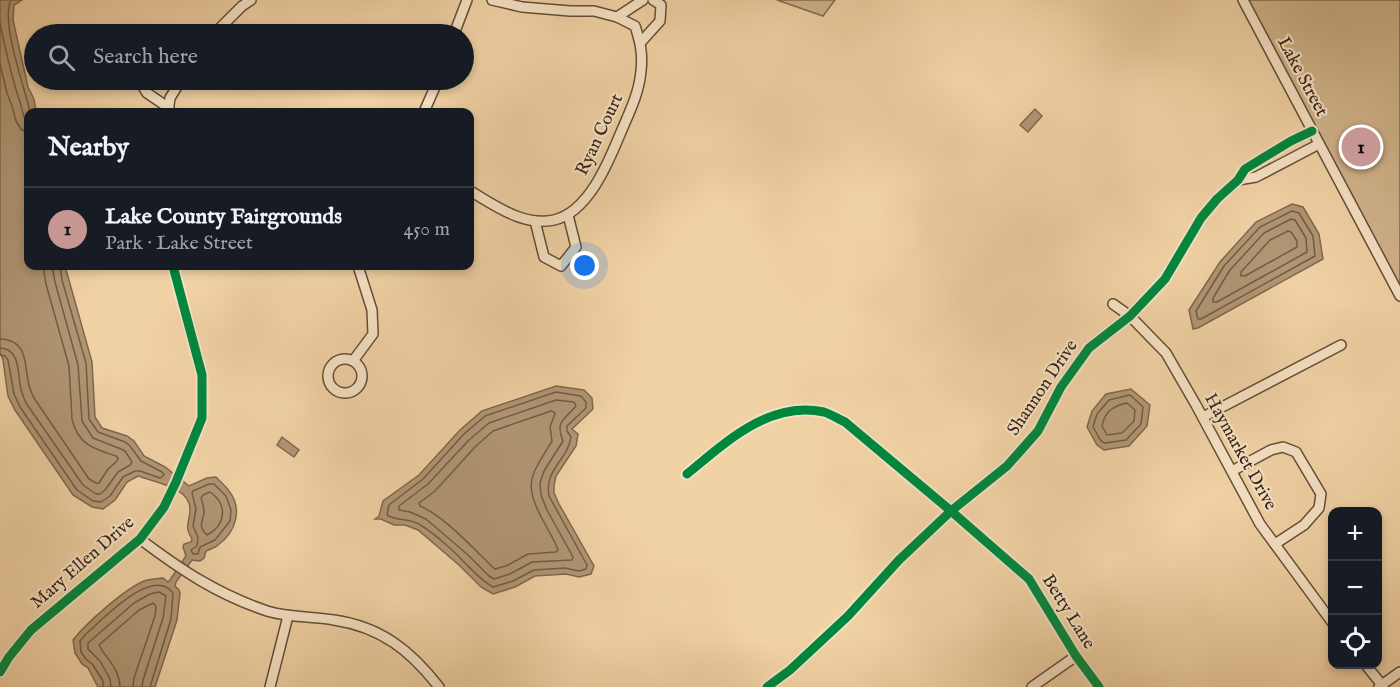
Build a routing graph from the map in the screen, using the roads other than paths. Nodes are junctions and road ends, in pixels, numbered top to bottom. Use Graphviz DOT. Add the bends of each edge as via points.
graph roads {
  1 [pos="251,0"];
  2 [pos="467,0"];
  3 [pos="492,0"];
  4 [pos="643,0"];
  5 [pos="653,0"];
  6 [pos="1243,0"];
  7 [pos="617,17"];
  8 [pos="224,24"];
  9 [pos="458,24"];
  10 [pos="641,42"];
  11 [pos="145,90"];
  12 [pos="175,90"];
  13 [pos="434,90"];
  14 [pos="166,108"];
  15 [pos="169,108"];
  16 [pos="426,108"];
  17 [pos="1312,131"];
  18 [pos="1319,144"];
  19 [pos="1238,180"];
  20 [pos="474,193"];
  21 [pos="568,215"];
  22 [pos="535,221"];
  23 [pos="174,270"];
  24 [pos="359,270"];
  25 [pos="1400,296"];
  26 [pos="1113,304"];
  27 [pos="1130,316"];
  28 [pos="1341,345"];
  29 [pos="353,362"];
  30 [pos="1203,417"];
  31 [pos="1232,471"];
  32 [pos="687,474"];
  33 [pos="951,511"];
  34 [pos="140,538"];
  35 [pos="1275,544"];
  36 [pos="288,616"];
  37 [pos="1328,617"];
  38 [pos="1076,656"];
  39 [pos="1369,669"];
  40 [pos="0,672"];
  41 [pos="1400,672"];
  42 [pos="1381,686"];
  43 [pos="270,687"];
  44 [pos="439,687"];
  45 [pos="767,687"];
  46 [pos="1032,687"];
  47 [pos="1099,687"];
  1 -- 8 [label="street"];
  2 -- 9 [label="street"];
  3 -- 7 [label="street"];
  4 -- 7 [label="street"];
  5 -- 10 [label="street" via="661,6 660,21"];
  6 -- 17 [label="street, Lake Street"];
  7 -- 10 [label="street, Ryan Court" via="635,26"];
  10 -- 21 [label="street, Ryan Court" via="637,94 605,170 590,194"];
  11 -- 14 [label="street"];
  12 -- 15 [label="street"];
  13 -- 16 [label="street"];
  17 -- 18 [label="street, Lake Street"];
  17 -- 19 [label="street, Shannon Drive" via="1258,160"];
  18 -- 19 [label="street, Shannon Drive" via="1256,177"];
  18 -- 25 [label="street, Lake Street"];
  19 -- 27 [label="street, Shannon Drive" via="1201,218 1165,279"];
  20 -- 22 [label="street" via="515,217"];
  21 -- 22 [label="street"];
  21 -- 22 [label="street" via="576,247 561,266 544,257"];
  23 -- 34 [label="street, Mary Ellen Drive" via="202,375 202,418 164,507"];
  24 -- 29 [label="street" via="372,310 373,334"];
  26 -- 27 [label="street, Haymarket Drive"];
  27 -- 30 [label="street, Haymarket Drive" via="1166,353"];
  27 -- 33 [label="street, Shannon Drive" via="1089,348 1061,387 1038,430 1008,466"];
  28 -- 30 [label="street"];
  30 -- 31 [label="street, Haymarket Drive"];
  31 -- 35 [label="street, Haymarket Drive"];
  31 -- 35 [label="street" via="1283,447 1296,452 1321,494 1319,508 1304,525"];
  32 -- 33 [label="street, Betty Lane" via="735,435 761,420 801,409 826,413 845,422"];
  33 -- 38 [label="street, Betty Lane" via="1029,579"];
  33 -- 45 [label="street, Shannon Drive" via="839,624"];
  34 -- 36 [label="street" via="198,580"];
  34 -- 40 [label="street, Mary Ellen Drive" via="31,630"];
  35 -- 37 [label="street, Haymarket Drive"];
  36 -- 43 [label="street"];
  36 -- 44 [label="street" via="341,621 380,633 415,659"];
  38 -- 46 [label="street"];
  38 -- 47 [label="street, Betty Lane"];
  39 -- 42 [label="street"];
  41 -- 42 [label="street"];
}
